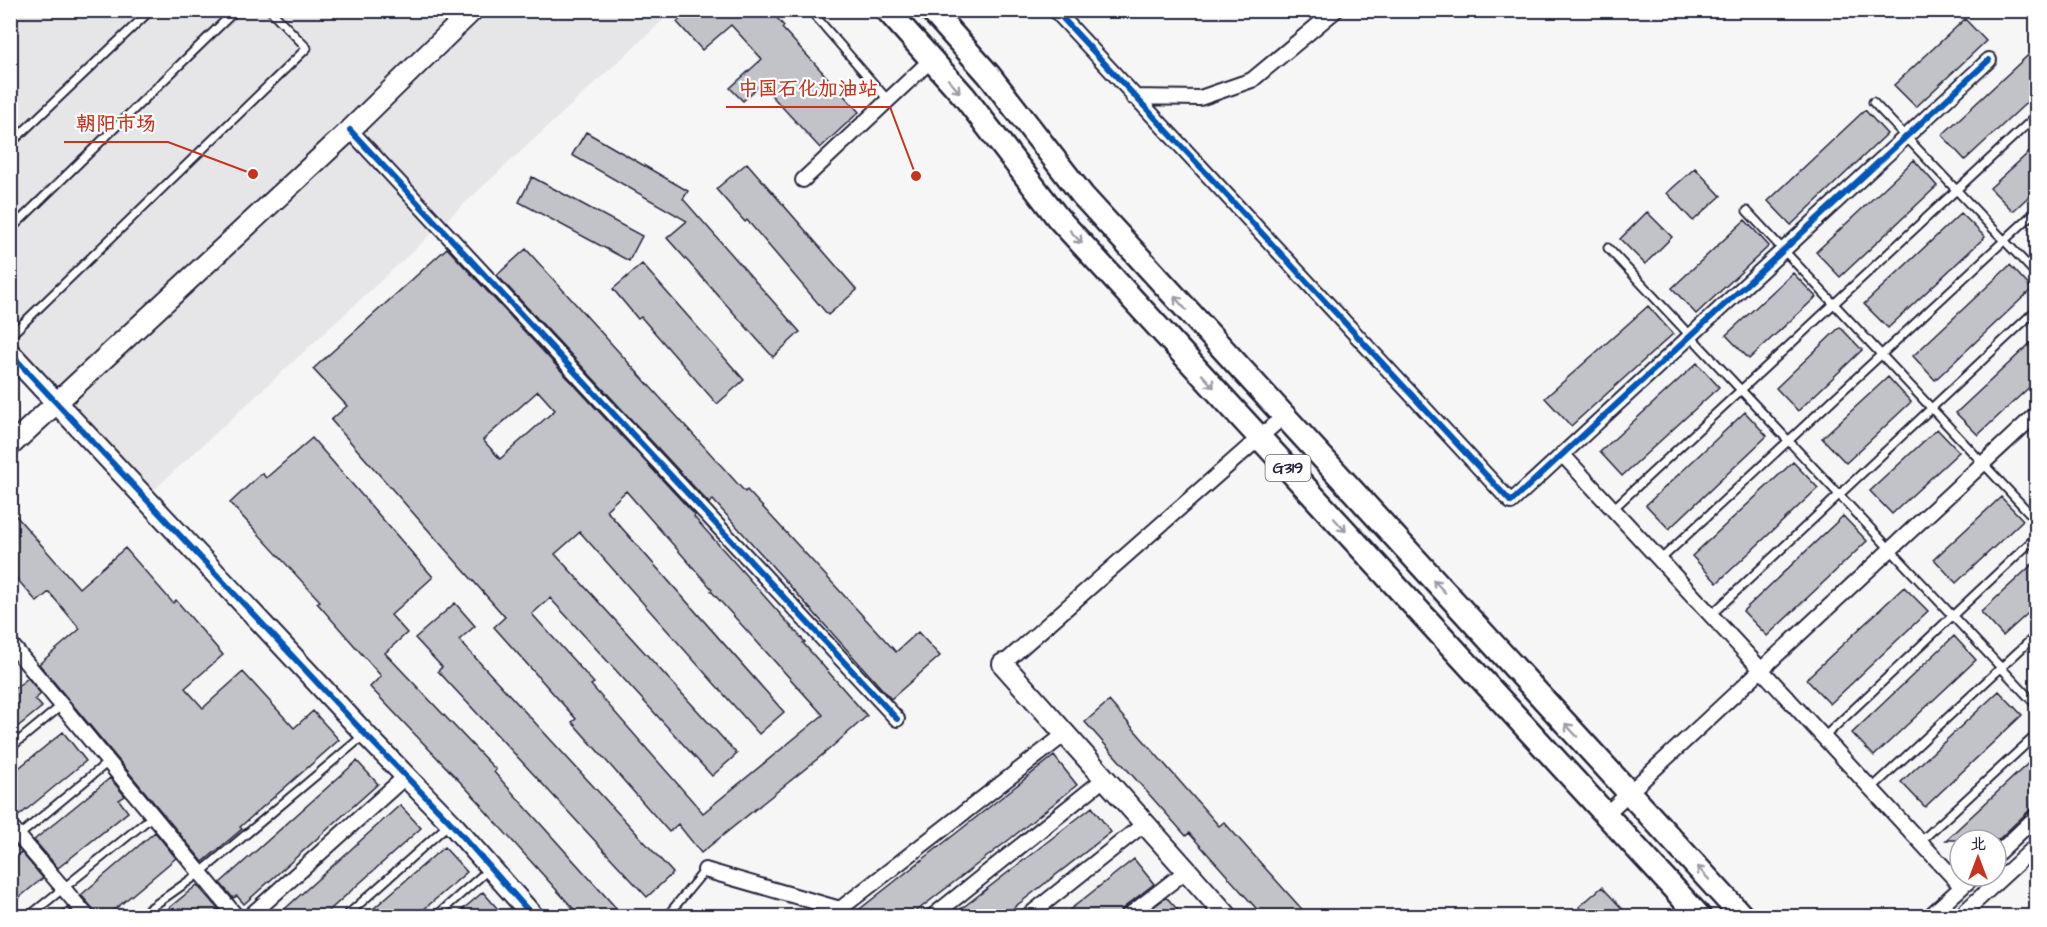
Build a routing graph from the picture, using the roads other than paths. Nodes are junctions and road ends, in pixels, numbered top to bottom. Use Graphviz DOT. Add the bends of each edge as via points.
graph roads {
  1 [pos="151,10"];
  2 [pos="236,10"];
  3 [pos="270,10"];
  4 [pos="473,10"];
  5 [pos="810,10"];
  6 [pos="887,10"];
  7 [pos="931,10"];
  8 [pos="1054,10"];
  9 [pos="1336,10"];
  10 [pos="931,60"];
  11 [pos="1989,60"];
  12 [pos="1133,97"];
  13 [pos="888,100"];
  14 [pos="1873,102"];
  15 [pos="2037,116"];
  16 [pos="350,130"];
  17 [pos="1905,137"];
  18 [pos="10,144"];
  19 [pos="803,180"];
  20 [pos="1956,190"];
  21 [pos="1747,211"];
  22 [pos="2037,211"];
  23 [pos="10,230"];
  24 [pos="2004,241"];
  25 [pos="1608,248"];
  26 [pos="1783,250"];
  27 [pos="2037,274"];
  28 [pos="1833,304"];
  29 [pos="2037,310"];
  30 [pos="10,336"];
  31 [pos="1690,336"];
  32 [pos="10,353"];
  33 [pos="1880,355"];
  34 [pos="1740,389"];
  35 [pos="57,403"];
  36 [pos="1930,408"];
  37 [pos="2037,414"];
  38 [pos="1284,416"];
  39 [pos="1259,437"];
  40 [pos="1788,441"];
  41 [pos="10,446"];
  42 [pos="1562,454"];
  43 [pos="1983,464"];
  44 [pos="1839,496"];
  45 [pos="1613,509"];
  46 [pos="2037,520"];
  47 [pos="2037,537"];
  48 [pos="1890,550"];
  49 [pos="1660,560"];
  50 [pos="1711,615"];
  51 [pos="1952,616"];
  52 [pos="2037,635"];
  53 [pos="10,643"];
  54 [pos="1003,664"];
  55 [pos="2002,668"];
  56 [pos="1761,670"];
  57 [pos="2037,705"];
  58 [pos="61,706"];
  59 [pos="897,719"];
  60 [pos="365,734"];
  61 [pos="1065,734"];
  62 [pos="2037,735"];
  63 [pos="1824,737"];
  64 [pos="10,748"];
  65 [pos="108,762"];
  66 [pos="406,776"];
  67 [pos="1104,779"];
  68 [pos="1871,789"];
  69 [pos="1629,793"];
  70 [pos="154,815"];
  71 [pos="1605,815"];
  72 [pos="2037,818"];
  73 [pos="451,823"];
  74 [pos="1144,824"];
  75 [pos="13,835"];
  76 [pos="1920,842"];
  77 [pos="2008,844"];
  78 [pos="2037,846"];
  79 [pos="490,869"];
  80 [pos="705,870"];
  81 [pos="1186,871"];
  82 [pos="1948,872"];
  83 [pos="200,873"];
  84 [pos="1961,888"];
  85 [pos="63,889"];
  86 [pos="839,914"];
  87 [pos="29,916"];
  88 [pos="87,916"];
  89 [pos="139,916"];
  90 [pos="236,916"];
  91 [pos="250,916"];
  92 [pos="346,916"];
  93 [pos="436,916"];
  94 [pos="534,916"];
  95 [pos="667,916"];
  96 [pos="933,916"];
  97 [pos="1028,916"];
  98 [pos="1128,916"];
  99 [pos="1227,916"];
  100 [pos="1699,916"];
  101 [pos="1742,916"];
  102 [pos="1930,916"];
  103 [pos="1960,916"];
  1 -- 18 [label="lane"];
  2 -- 23 [label="lane"];
  3 -- 30 [label="lane" via="307,48"];
  4 -- 16 [label="street"];
  5 -- 13 [label="lane"];
  6 -- 10 [label="main road, G319"];
  38 -- 7 [label="main road, G319, one-way" via="1083,196 989,75"];
  8 -- 12 [label="street"];
  9 -- 12 [label="street" via="1252,80 1200,98"];
  10 -- 13 [label="street"];
  10 -- 39 [label="main road, G319, one-way" via="964,96 1058,218"];
  11 -- 17 [label="street"];
  12 -- 42 [label="street" via="1511,502"];
  13 -- 19 [label="street"];
  14 -- 17 [label="lane"];
  15 -- 20 [label="lane"];
  16 -- 35 [label="street"];
  16 -- 59 [label="street"];
  17 -- 20 [label="lane"];
  17 -- 26 [label="street"];
  20 -- 24 [label="lane"];
  20 -- 28 [label="lane"];
  21 -- 26 [label="lane"];
  22 -- 24 [label="lane"];
  24 -- 27 [label="lane"];
  24 -- 33 [label="lane"];
  25 -- 31 [label="lane"];
  26 -- 28 [label="lane"];
  26 -- 31 [label="street"];
  28 -- 33 [label="lane"];
  28 -- 34 [label="lane"];
  29 -- 36 [label="lane"];
  31 -- 34 [label="lane"];
  31 -- 42 [label="street"];
  32 -- 35 [label="street"];
  33 -- 36 [label="lane"];
  33 -- 40 [label="lane"];
  34 -- 40 [label="lane"];
  34 -- 45 [label="lane"];
  35 -- 41 [label="street"];
  35 -- 60 [label="street"];
  36 -- 43 [label="lane"];
  36 -- 44 [label="lane"];
  37 -- 43 [label="street"];
  38 -- 39 [label="street"];
  69 -- 38 [label="main road, G319, one-way"];
  39 -- 54 [label="street"];
  39 -- 71 [label="main road, G319, one-way"];
  40 -- 44 [label="lane"];
  40 -- 49 [label="lane"];
  42 -- 45 [label="street"];
  43 -- 46 [label="lane"];
  43 -- 48 [label="street"];
  44 -- 48 [label="lane"];
  44 -- 50 [label="lane"];
  45 -- 49 [label="street"];
  47 -- 51 [label="lane"];
  48 -- 51 [label="lane"];
  48 -- 56 [label="street"];
  49 -- 50 [label="street"];
  50 -- 56 [label="street"];
  51 -- 55 [label="lane"];
  51 -- 63 [label="lane"];
  52 -- 55 [label="lane"];
  53 -- 58 [label="street"];
  54 -- 61 [label="street"];
  55 -- 57 [label="lane"];
  55 -- 68 [label="lane"];
  56 -- 63 [label="street"];
  56 -- 69 [label="street"];
  58 -- 64 [label="lane"];
  58 -- 65 [label="street"];
  60 -- 66 [label="street"];
  60 -- 83 [label="lane"];
  61 -- 67 [label="street"];
  61 -- 86 [label="street"];
  62 -- 76 [label="lane"];
  63 -- 68 [label="street"];
  65 -- 70 [label="street"];
  65 -- 75 [label="lane"];
  66 -- 73 [label="street"];
  66 -- 91 [label="street"];
  67 -- 74 [label="street"];
  67 -- 96 [label="street"];
  68 -- 76 [label="street"];
  69 -- 71 [label="street"];
  101 -- 69 [label="main road, G319, one-way"];
  70 -- 83 [label="street"];
  70 -- 85 [label="lane"];
  71 -- 100 [label="main road, G319"];
  72 -- 77 [label="street"];
  73 -- 79 [label="street"];
  73 -- 92 [label="lane"];
  74 -- 81 [label="street"];
  74 -- 97 [label="street"];
  75 -- 85 [label="street"];
  76 -- 82 [label="street"];
  78 -- 103 [label="street"];
  79 -- 93 [label="lane"];
  79 -- 94 [label="street"];
  80 -- 86 [label="street"];
  80 -- 95 [label="lane"];
  81 -- 98 [label="street"];
  81 -- 99 [label="street"];
  83 -- 89 [label="lane"];
  83 -- 90 [label="street"];
  84 -- 102 [label="street"];
  85 -- 87 [label="lane"];
  85 -- 88 [label="street"];
}
